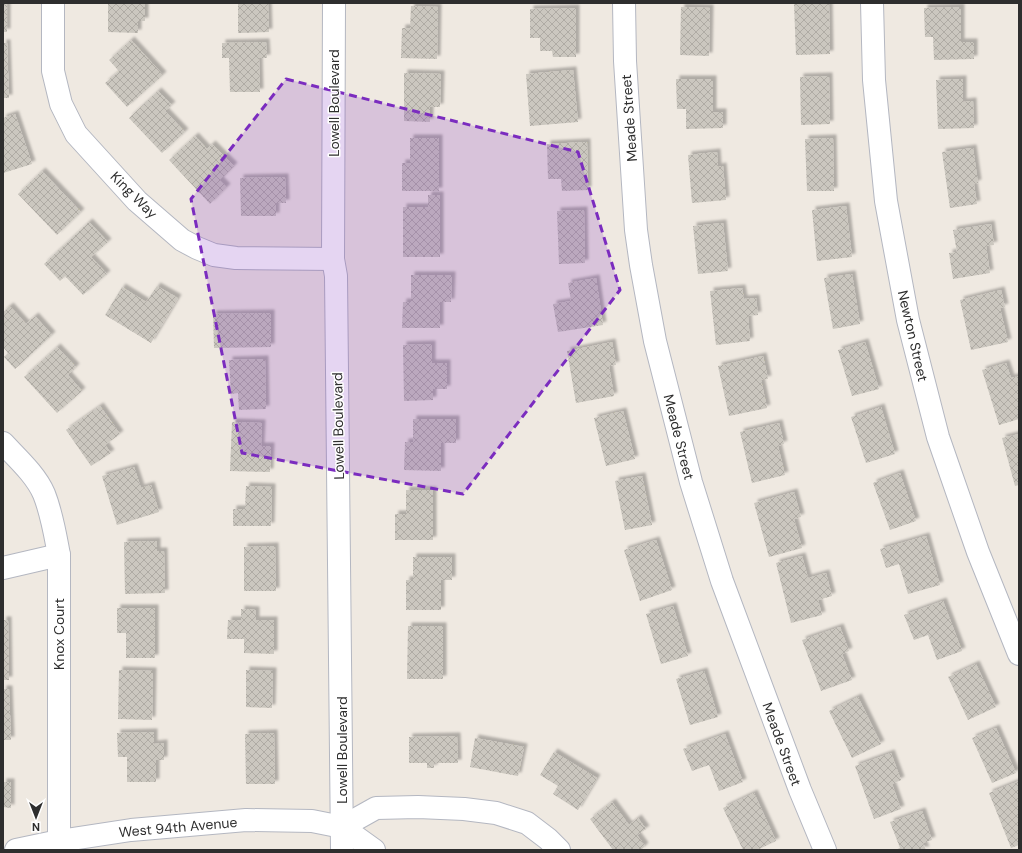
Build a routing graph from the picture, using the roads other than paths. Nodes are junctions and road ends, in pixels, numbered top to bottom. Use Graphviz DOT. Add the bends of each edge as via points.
graph roads {
  1 [pos="52,3"];
  2 [pos="334,3"];
  3 [pos="624,3"];
  4 [pos="872,3"];
  5 [pos="333,259"];
  6 [pos="3,443"];
  7 [pos="59,555"];
  8 [pos="3,568"];
  9 [pos="1019,654"];
  10 [pos="342,827"];
  11 [pos="59,841"];
  12 [pos="16,850"];
  13 [pos="342,850"];
  14 [pos="374,850"];
  15 [pos="559,850"];
  16 [pos="825,850"];
  1 -- 5 [label="street, King Way" via="53,71 61,104 76,134 137,201 182,240 214,255 236,258"];
  2 -- 5 [label="street, Lowell Boulevard"];
  3 -- 16 [label="street, Meade Street" via="625,60 636,230 655,341 691,482 722,581"];
  4 -- 9 [label="street, Newton Street" via="874,80 886,201 908,320 938,437 978,552"];
  5 -- 10 [label="street, Lowell Boulevard" via="336,276"];
  6 -- 7 [label="street, Knox Court" via="44,494 54,525"];
  7 -- 8 [label="street"];
  7 -- 11 [label="street, Knox Court"];
  10 -- 11 [label="street, West 94th Avenue" via="312,821 246,820 131,830"];
  10 -- 13 [label="street, Lowell Boulevard"];
  10 -- 14 [label="street, West 94th Avenue"];
  10 -- 15 [label="street" via="376,808 464,809 496,813 527,823"];
  11 -- 12 [label="street, West 94th Avenue"];
}
